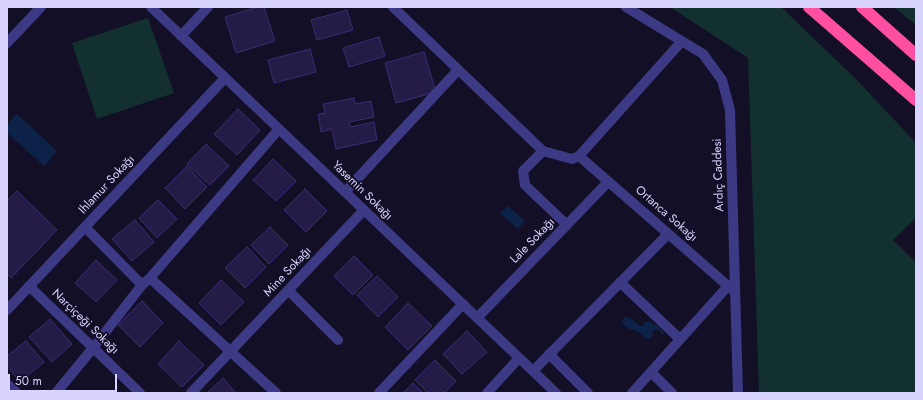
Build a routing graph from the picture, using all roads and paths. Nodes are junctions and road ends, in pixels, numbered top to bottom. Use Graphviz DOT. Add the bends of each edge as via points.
graph roads {
  1 [pos="41,7"];
  2 [pos="151,7"];
  3 [pos="208,7"];
  4 [pos="393,7"];
  5 [pos="626,7"];
  6 [pos="809,7"];
  7 [pos="862,7"];
  8 [pos="181,36"];
  9 [pos="682,41"];
  10 [pos="7,43"];
  11 [pos="916,55"];
  12 [pos="458,70"];
  13 [pos="225,78"];
  14 [pos="916,100"];
  15 [pos="279,129"];
  16 [pos="543,151"];
  17 [pos="579,156"];
  18 [pos="608,182"];
  19 [pos="345,192"];
  20 [pos="364,210"];
  21 [pos="567,225"];
  22 [pos="85,227"];
  23 [pos="668,234"];
  24 [pos="146,281"];
  25 [pos="620,282"];
  26 [pos="29,286"];
  27 [pos="732,289"];
  28 [pos="288,290"];
  29 [pos="463,304"];
  30 [pos="7,310"];
  31 [pos="477,318"];
  32 [pos="680,339"];
  33 [pos="338,340"];
  34 [pos="93,348"];
  35 [pos="231,351"];
  36 [pos="549,354"];
  37 [pos="520,358"];
  38 [pos="533,371"];
  39 [pos="651,372"];
  40 [pos="7,384"];
  41 [pos="17,393"];
  42 [pos="56,393"];
  43 [pos="140,393"];
  44 [pos="191,393"];
  45 [pos="276,393"];
  46 [pos="379,393"];
  47 [pos="487,393"];
  48 [pos="556,393"];
  49 [pos="588,393"];
  50 [pos="632,393"];
  51 [pos="672,393"];
  52 [pos="738,393"];
  1 -- 10 [label="street"];
  2 -- 8 [label="street, Yasemin Sokağı"];
  3 -- 8 [label="street"];
  4 -- 12 [label="street"];
  5 -- 9 [label="street, Ardıç Caddesi"];
  6 -- 14 [label="highway"];
  7 -- 11 [label="highway"];
  8 -- 13 [label="street, Yasemin Sokağı"];
  9 -- 17 [label="street"];
  9 -- 27 [label="street, Ardıç Caddesi" via="704,54 722,80 730,110"];
  12 -- 16 [label="street"];
  12 -- 19 [label="street"];
  13 -- 15 [label="street, Yasemin Sokağı"];
  13 -- 22 [label="street, Ihlamur Sokağı"];
  15 -- 19 [label="street, Yasemin Sokağı"];
  15 -- 24 [label="street"];
  16 -- 17 [label="street" via="572,159"];
  16 -- 21 [label="street" via="524,171 525,185"];
  17 -- 18 [label="street, Ortanca Sokağı"];
  18 -- 21 [label="street, Lale Sokağı"];
  18 -- 23 [label="street, Ortanca Sokağı"];
  19 -- 20 [label="street, Yasemin Sokağı"];
  20 -- 28 [label="street, Mine Sokağı"];
  20 -- 29 [label="street, Yasemin Sokağı"];
  21 -- 31 [label="street, Lale Sokağı"];
  22 -- 24 [label="street"];
  22 -- 26 [label="street, Ihlamur Sokağı"];
  23 -- 25 [label="street"];
  23 -- 27 [label="street, Ortanca Sokağı"];
  24 -- 34 [label="street"];
  24 -- 35 [label="street"];
  25 -- 32 [label="street"];
  25 -- 36 [label="street"];
  26 -- 30 [label="street, Ihlamur Sokağı"];
  26 -- 34 [label="street, Narçiçeği Sokağı"];
  27 -- 32 [label="street"];
  27 -- 52 [label="street, Ardıç Caddesi"];
  28 -- 33 [label="street"];
  28 -- 35 [label="street, Mine Sokağı"];
  29 -- 31 [label="street, Yasemin Sokağı"];
  29 -- 46 [label="street"];
  31 -- 37 [label="street, Yasemin Sokağı"];
  32 -- 39 [label="street"];
  34 -- 42 [label="street"];
  34 -- 43 [label="street, Narçiçeği Sokağı"];
  35 -- 44 [label="street"];
  35 -- 45 [label="street"];
  36 -- 38 [label="street"];
  36 -- 49 [label="street"];
  37 -- 38 [label="street, Yasemin Sokağı"];
  37 -- 47 [label="street"];
  38 -- 48 [label="street, Yasemin Sokağı"];
  39 -- 50 [label="street"];
  39 -- 51 [label="street"];
  40 -- 41 [label="street"];
}
